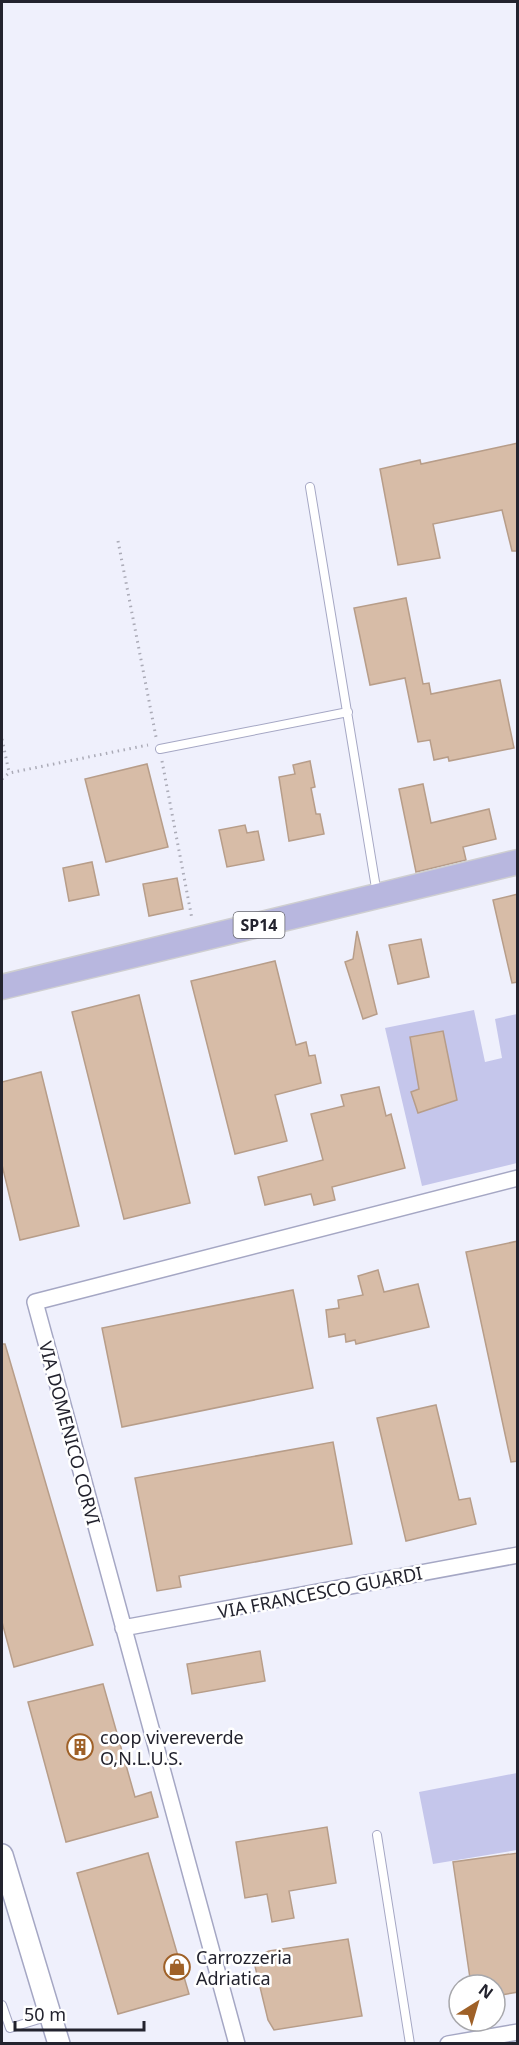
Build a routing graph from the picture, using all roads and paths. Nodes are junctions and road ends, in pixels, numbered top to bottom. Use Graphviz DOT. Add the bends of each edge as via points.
graph roads {
  1 [pos="310,487"];
  2 [pos="348,712"];
  3 [pos="2,739"];
  4 [pos="159,746"];
  5 [pos="9,773"];
  6 [pos="2,779"];
  7 [pos="518,862"];
  8 [pos="378,896"];
  9 [pos="2,987"];
  10 [pos="518,1178"];
  11 [pos="518,1555"];
  12 [pos="123,1629"];
  13 [pos="377,1835"];
  14 [pos="2,1855"];
  15 [pos="2,2005"];
  16 [pos="49,2016"];
  17 [pos="518,2032"];
  18 [pos="59,2043"];
  19 [pos="237,2043"];
  20 [pos="410,2043"];
  21 [pos="448,2043"];
  1 -- 2 [label="lane"];
  2 -- 4 [label="lane"];
  2 -- 8 [label="lane"];
  3 -- 5 [label="path"];
  4 -- 5 [label="path"];
  5 -- 6 [label="path"];
  7 -- 8 [label="main road, SP14"];
  8 -- 9 [label="main road, SP14"];
  10 -- 12 [label="street, VIA DOMENICO CORVI" via="35,1302"];
  11 -- 12 [label="street, VIA FRANCESCO GUARDI"];
  12 -- 19 [label="street, VIA DOMENICO CORVI"];
  13 -- 20 [label="lane"];
  14 -- 16 [label="street" via="12,1904"];
  15 -- 16 [label="lane" via="10,2028"];
  16 -- 18 [label="street"];
  17 -- 21 [label="street"];
}
